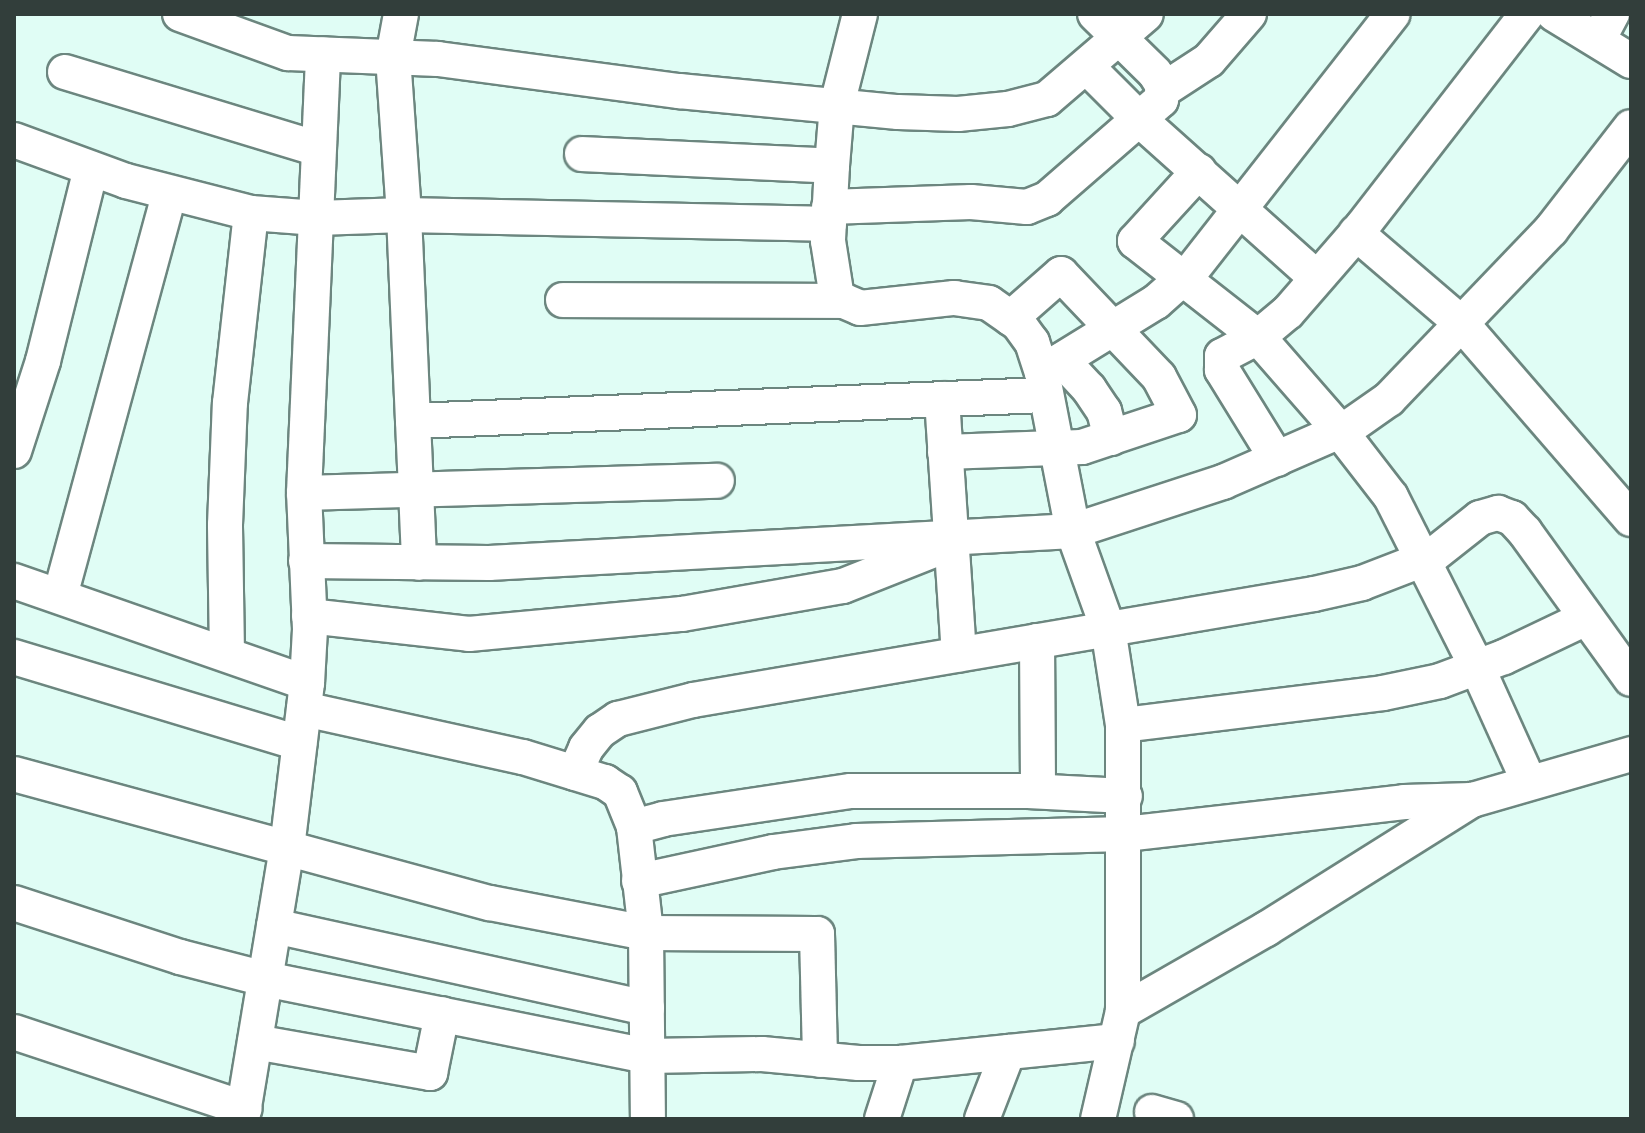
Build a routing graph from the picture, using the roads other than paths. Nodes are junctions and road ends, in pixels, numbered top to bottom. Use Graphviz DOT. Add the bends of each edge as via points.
graph roads {
  1 [pos="180,14"];
  2 [pos="401,14"];
  3 [pos="860,14"];
  4 [pos="1095,14"];
  5 [pos="1146,14"];
  6 [pos="1249,14"];
  7 [pos="1393,14"];
  8 [pos="1527,14"];
  9 [pos="1554,14"];
  10 [pos="1605,27"];
  11 [pos="1121,37"];
  12 [pos="323,54"];
  13 [pos="393,57"];
  14 [pos="1631,61"];
  15 [pos="1087,67"];
  16 [pos="65,72"];
  17 [pos="1163,90"];
  18 [pos="837,105"];
  19 [pos="1140,120"];
  20 [pos="14,140"];
  21 [pos="1626,142"];
  22 [pos="319,149"];
  23 [pos="582,154"];
  24 [pos="832,166"];
  25 [pos="91,169"];
  26 [pos="1199,171"];
  27 [pos="169,194"];
  28 [pos="1243,209"];
  29 [pos="251,213"];
  30 [pos="404,215"];
  31 [pos="829,215"];
  32 [pos="317,218"];
  33 [pos="1356,233"];
  34 [pos="1184,277"];
  35 [pos="1317,278"];
  36 [pos="563,300"];
  37 [pos="844,301"];
  38 [pos="1011,318"];
  39 [pos="1462,324"];
  40 [pos="1115,328"];
  41 [pos="1258,337"];
  42 [pos="1289,374"];
  43 [pos="1050,376"];
  44 [pos="1239,397"];
  45 [pos="942,399"];
  46 [pos="413,421"];
  47 [pos="1340,431"];
  48 [pos="1111,438"];
  49 [pos="1057,450"];
  50 [pos="14,451"];
  51 [pos="945,452"];
  52 [pos="1277,459"];
  53 [pos="717,481"];
  54 [pos="416,491"];
  55 [pos="304,493"];
  56 [pos="1631,519"];
  57 [pos="1073,531"];
  58 [pos="951,539"];
  59 [pos="1425,559"];
  60 [pos="306,561"];
  61 [pos="419,563"];
  62 [pos="14,581"];
  63 [pos="60,596"];
  64 [pos="309,616"];
  65 [pos="1586,618"];
  66 [pos="1108,628"];
  67 [pos="1620,640"];
  68 [pos="1037,641"];
  69 [pos="227,654"];
  70 [pos="959,654"];
  71 [pos="14,657"];
  72 [pos="1477,667"];
  73 [pos="1631,679"];
  74 [pos="306,696"];
  75 [pos="1123,725"];
  76 [pos="299,743"];
  77 [pos="1631,754"];
  78 [pos="575,773"];
  79 [pos="14,774"];
  80 [pos="1529,782"];
  81 [pos="1038,791"];
  82 [pos="1125,796"];
  83 [pos="1472,800"];
  84 [pos="634,827"];
  85 [pos="1125,834"];
  86 [pos="287,848"];
  87 [pos="639,881"];
  88 [pos="14,903"];
  89 [pos="274,926"];
  90 [pos="646,933"];
  91 [pos="265,979"];
  92 [pos="647,1008"];
  93 [pos="442,1014"];
  94 [pos="1120,1026"];
  95 [pos="14,1032"];
  96 [pos="255,1042"];
  97 [pos="1008,1052"];
  98 [pos="648,1056"];
  99 [pos="820,1060"];
  100 [pos="900,1063"];
  101 [pos="243,1114"];
  102 [pos="648,1119"];
  103 [pos="882,1119"];
  104 [pos="982,1119"];
  105 [pos="1098,1119"];
  1 -- 12 [label="street" via="288,53"];
  2 -- 13 [label="street"];
  3 -- 18 [label="street"];
  4 -- 11 [label="street"];
  5 -- 11 [label="street"];
  6 -- 17 [label="street" via="1209,60"];
  7 -- 28 [label="street"];
  8 -- 33 [label="street"];
  9 -- 10 [label="street"];
  10 -- 14 [label="street"];
  11 -- 15 [label="street"];
  11 -- 17 [label="street" via="1143,58"];
  12 -- 13 [label="street"];
  12 -- 22 [label="street"];
  13 -- 18 [label="street"];
  13 -- 30 [label="street"];
  15 -- 18 [label="street" via="1047,99 1008,109 958,114"];
  15 -- 19 [label="street"];
  16 -- 22 [label="street"];
  17 -- 19 [label="street" via="1161,100"];
  18 -- 24 [label="street"];
  19 -- 26 [label="street"];
  19 -- 31 [label="street" via="1047,199 1027,207 971,202"];
  20 -- 25 [label="street"];
  21 -- 39 [label="street"];
  22 -- 32 [label="street"];
  23 -- 24 [label="street"];
  24 -- 31 [label="street"];
  25 -- 27 [label="street"];
  25 -- 50 [label="street" via="43,361"];
  26 -- 28 [label="street"];
  26 -- 34 [label="street" via="1135,241"];
  27 -- 29 [label="street"];
  27 -- 63 [label="street"];
  28 -- 34 [label="street"];
  28 -- 35 [label="street"];
  29 -- 32 [label="street"];
  29 -- 69 [label="street" via="230,403"];
  30 -- 31 [label="street"];
  30 -- 32 [label="street"];
  30 -- 46 [label="street"];
  31 -- 37 [label="street" via="833,277 837,298"];
  32 -- 55 [label="street"];
  33 -- 35 [label="street"];
  33 -- 39 [label="street"];
  34 -- 40 [label="street"];
  34 -- 41 [label="street"];
  35 -- 41 [label="street"];
  36 -- 37 [label="street"];
  37 -- 38 [label="street" via="860,308 954,298 989,303"];
  38 -- 40 [label="street" via="1061,274"];
  38 -- 43 [label="street" via="1032,342"];
  39 -- 47 [label="street" via="1389,399"];
  39 -- 56 [label="street"];
  40 -- 43 [label="street"];
  40 -- 48 [label="street" via="1159,377 1179,415"];
  41 -- 42 [label="street"];
  41 -- 44 [label="street" via="1222,356 1222,370"];
  42 -- 44 [label="street"];
  42 -- 47 [label="street"];
  43 -- 45 [label="street"];
  43 -- 48 [label="street" via="1089,389 1104,411"];
  43 -- 49 [label="street"];
  44 -- 52 [label="street"];
  45 -- 46 [label="street"];
  45 -- 51 [label="street"];
  46 -- 54 [label="street"];
  47 -- 52 [label="street"];
  47 -- 59 [label="street" via="1391,497"];
  48 -- 49 [label="street"];
  49 -- 51 [label="street"];
  49 -- 57 [label="street"];
  51 -- 58 [label="street"];
  52 -- 57 [label="street"];
  53 -- 54 [label="street"];
  54 -- 55 [label="street"];
  54 -- 61 [label="street"];
  55 -- 60 [label="street"];
  57 -- 58 [label="street"];
  57 -- 66 [label="street"];
  58 -- 61 [label="street"];
  58 -- 64 [label="street" via="843,586 682,614 469,634"];
  58 -- 70 [label="street"];
  59 -- 65 [label="street" via="1480,518 1504,513 1525,532"];
  59 -- 66 [label="street" via="1314,594"];
  59 -- 72 [label="street"];
  60 -- 61 [label="street"];
  60 -- 64 [label="street"];
  62 -- 63 [label="street"];
  63 -- 69 [label="street"];
  64 -- 74 [label="street"];
  65 -- 67 [label="street"];
  65 -- 72 [label="street"];
  66 -- 68 [label="street"];
  66 -- 75 [label="street"];
  67 -- 73 [label="street"];
  68 -- 70 [label="street"];
  68 -- 81 [label="street"];
  69 -- 74 [label="street"];
  70 -- 78 [label="street" via="693,700 618,719 586,748"];
  71 -- 76 [label="street"];
  72 -- 75 [label="street" via="1383,693"];
  72 -- 80 [label="street"];
  74 -- 76 [label="street"];
  74 -- 78 [label="street"];
  75 -- 82 [label="street"];
  76 -- 86 [label="street"];
  77 -- 80 [label="street"];
  78 -- 84 [label="street" via="620,792"];
  79 -- 86 [label="street"];
  80 -- 83 [label="street"];
  81 -- 82 [label="street"];
  81 -- 84 [label="street" via="851,791"];
  82 -- 85 [label="street"];
  83 -- 85 [label="street" via="1404,802"];
  83 -- 94 [label="street"];
  84 -- 87 [label="street"];
  85 -- 87 [label="street" via="856,841 773,852"];
  85 -- 94 [label="street"];
  86 -- 89 [label="street"];
  86 -- 90 [label="street" via="490,903"];
  87 -- 90 [label="street"];
  88 -- 91 [label="street"];
  89 -- 91 [label="street"];
  89 -- 92 [label="street"];
  90 -- 92 [label="street"];
  90 -- 99 [label="street" via="817,934"];
  91 -- 93 [label="street"];
  91 -- 96 [label="street"];
  92 -- 98 [label="street"];
  93 -- 96 [label="street" via="430,1073"];
  93 -- 98 [label="street"];
  94 -- 97 [label="street"];
  94 -- 105 [label="street"];
  95 -- 101 [label="street"];
  96 -- 101 [label="street"];
  97 -- 100 [label="street"];
  97 -- 104 [label="street"];
  98 -- 99 [label="street" via="762,1054"];
  98 -- 102 [label="street"];
  99 -- 100 [label="street"];
  100 -- 103 [label="street"];
}
